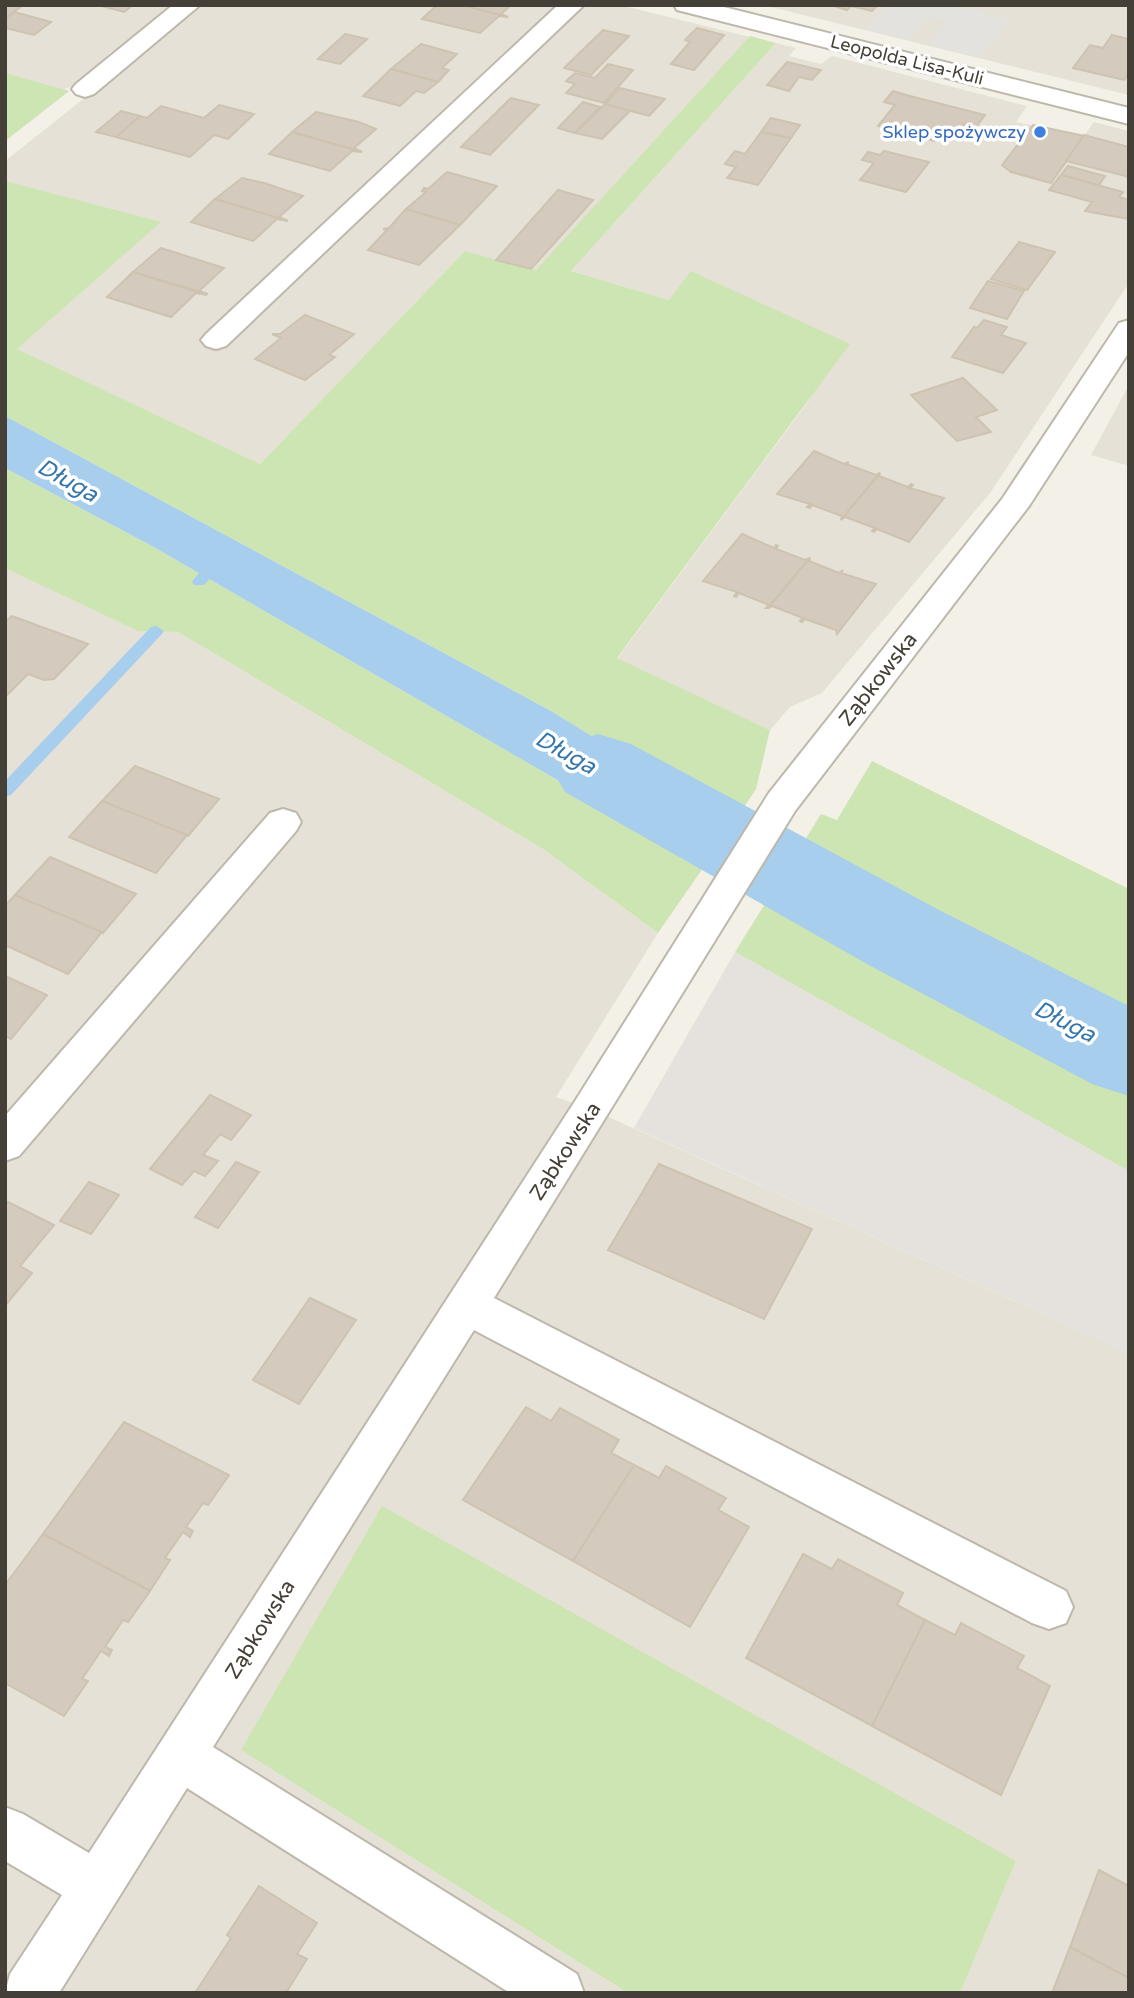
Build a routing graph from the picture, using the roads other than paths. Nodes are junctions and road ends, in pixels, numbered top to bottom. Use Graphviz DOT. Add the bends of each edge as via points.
graph roads {
  1 [pos="188,5"];
  2 [pos="572,5"];
  3 [pos="686,5"];
  4 [pos="85,89"];
  5 [pos="1129,116"];
  6 [pos="1129,329"];
  7 [pos="216,340"];
  8 [pos="283,822"];
  9 [pos="5,1144"];
  10 [pos="466,1305"];
  11 [pos="1049,1607"];
  12 [pos="180,1755"];
  13 [pos="5,1832"];
  14 [pos="96,1886"];
  15 [pos="29,1993"];
  16 [pos="558,1993"];
  1 -- 4 [label="street"];
  2 -- 7 [label="street"];
  3 -- 5 [label="street, Leopolda Lisa-Kuli"];
  6 -- 10 [label="street, Ząbkowska" via="1013,506 782,802"];
  8 -- 9 [label="street"];
  10 -- 11 [label="street"];
  10 -- 12 [label="street, Ząbkowska"];
  12 -- 14 [label="street, Ząbkowska"];
  12 -- 16 [label="street"];
  13 -- 14 [label="street"];
  14 -- 15 [label="street, Ząbkowska"];
}
